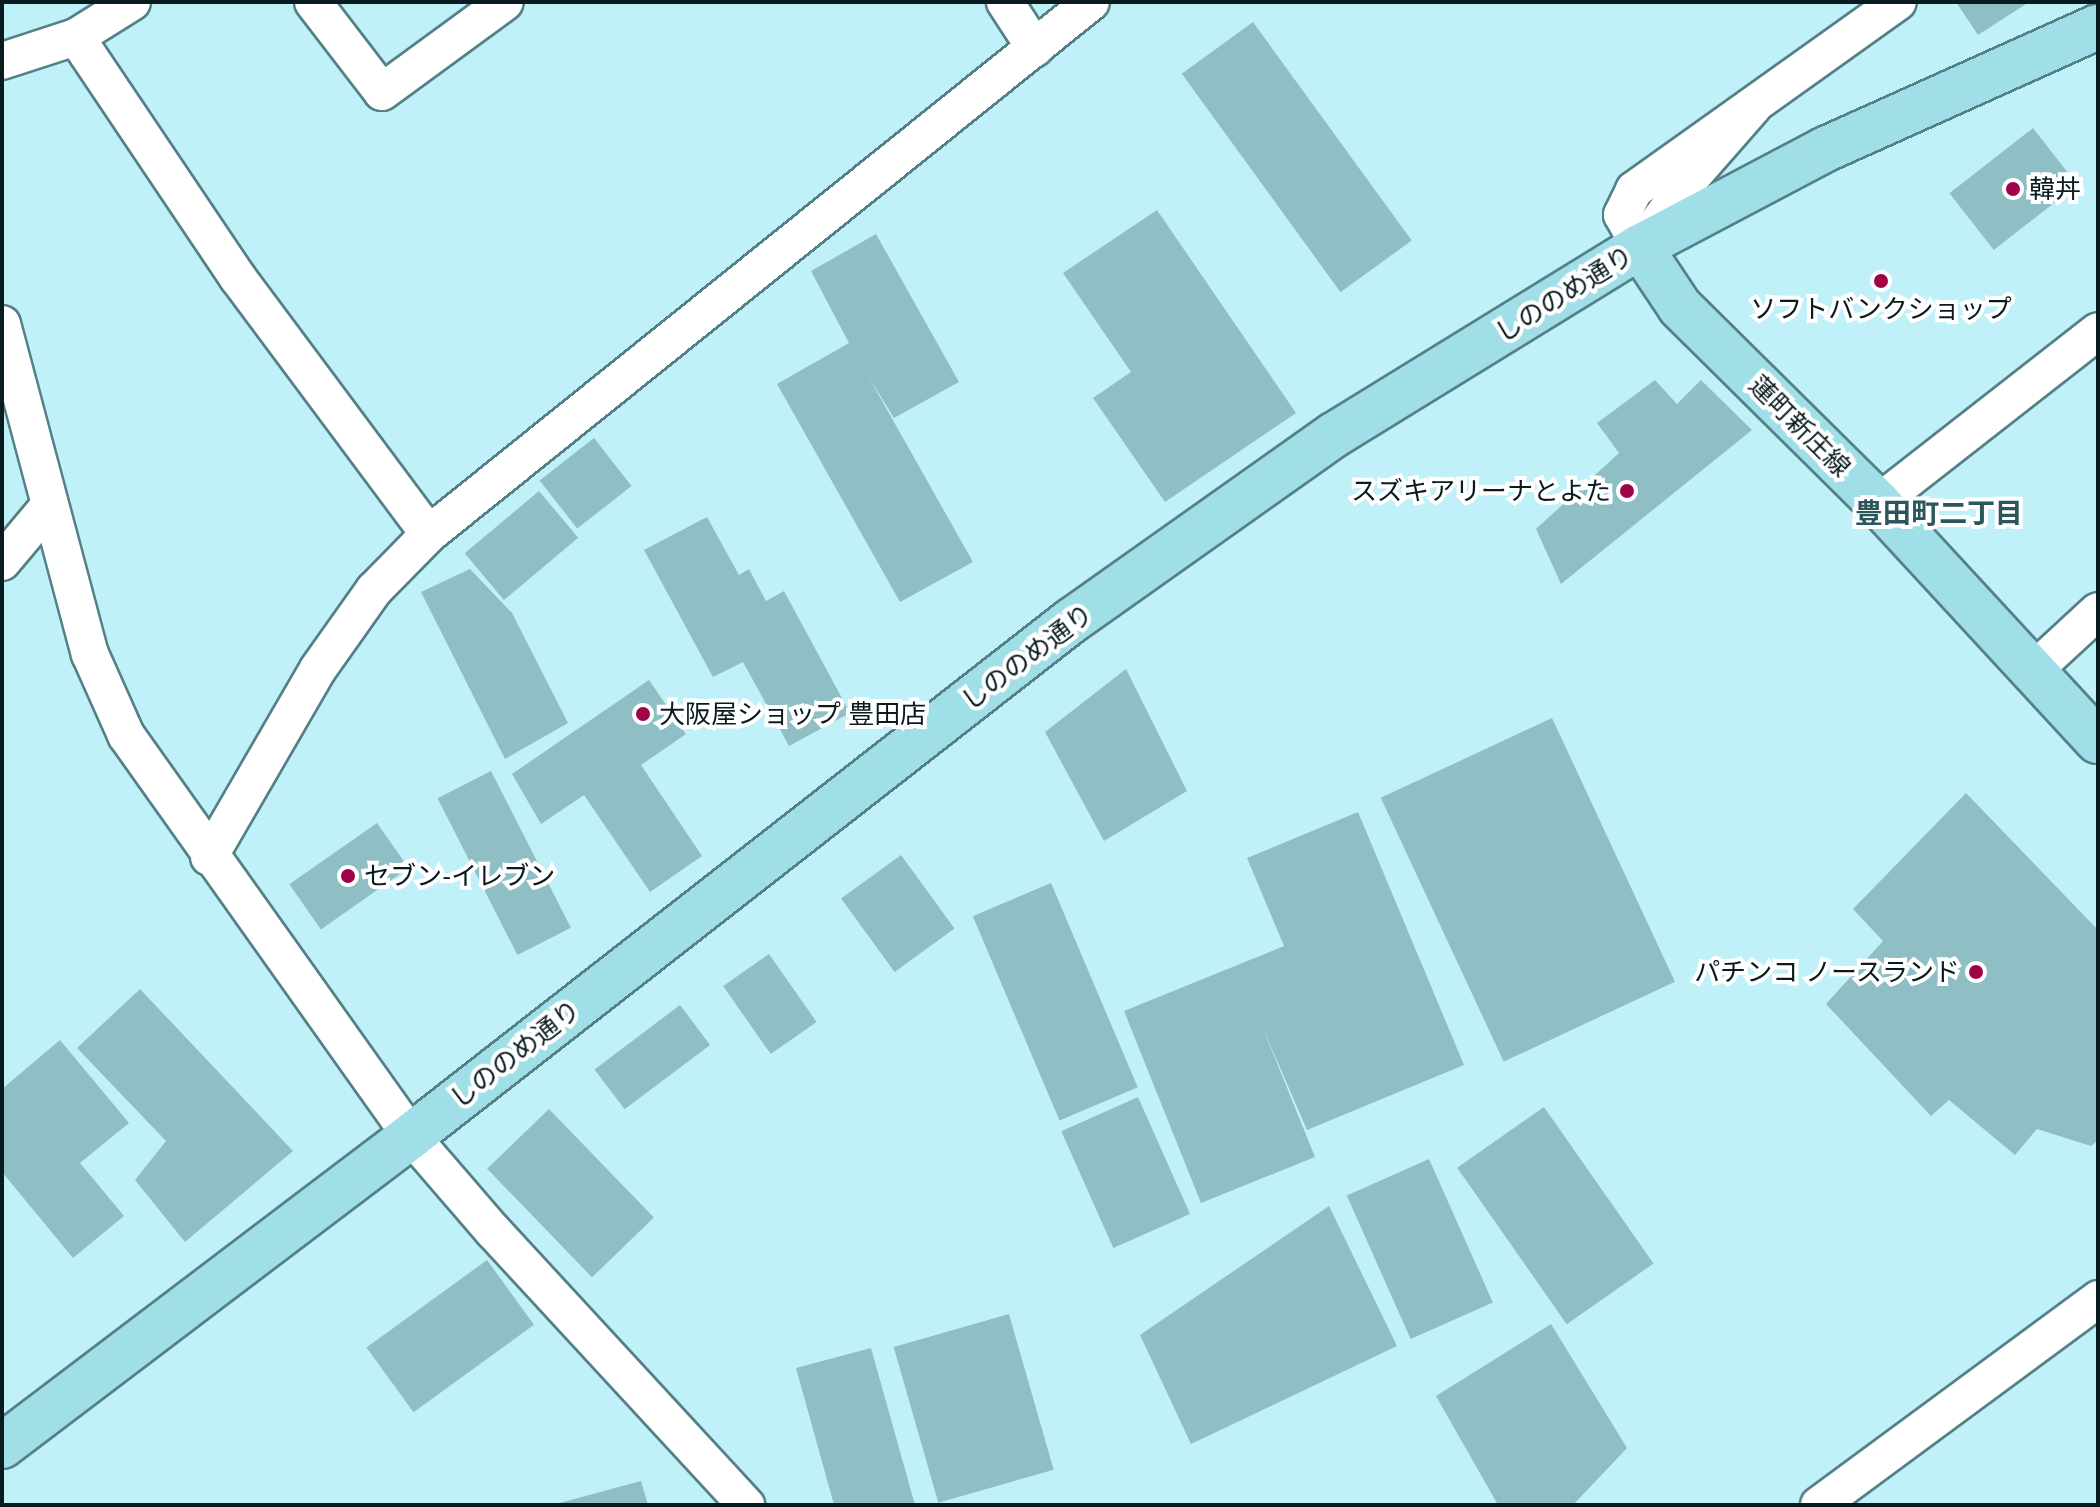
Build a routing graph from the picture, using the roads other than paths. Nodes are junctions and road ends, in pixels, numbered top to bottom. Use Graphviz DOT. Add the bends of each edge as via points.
graph roads {
  1 [pos="132,2"];
  2 [pos="313,2"];
  3 [pos="505,2"];
  4 [pos="1005,2"];
  5 [pos="1091,2"];
  6 [pos="1898,2"];
  7 [pos="2098,27"];
  8 [pos="76,37"];
  9 [pos="1035,48"];
  10 [pos="2,61"];
  11 [pos="1640,247"];
  12 [pos="2,324"];
  13 [pos="2098,331"];
  14 [pos="1878,503"];
  15 [pos="49,506"];
  16 [pos="429,534"];
  17 [pos="2,562"];
  18 [pos="2098,611"];
  19 [pos="2033,671"];
  20 [pos="2098,741"];
  21 [pos="209,857"];
  22 [pos="411,1136"];
  23 [pos="2098,1299"];
  24 [pos="2,1446"];
  25 [pos="746,1505"];
  26 [pos="1819,1505"];
  1 -- 8 [label="street"];
  2 -- 3 [label="street" via="382,92"];
  4 -- 9 [label="street"];
  5 -- 9 [label="street"];
  6 -- 11 [label="street" via="1634,190 1622,215"];
  7 -- 11 [label="main road, しののめ通り" via="1826,149"];
  8 -- 10 [label="street"];
  8 -- 16 [label="street" via="238,278"];
  9 -- 16 [label="street"];
  11 -- 14 [label="main road, 蓮町新庄線" via="1680,307"];
  11 -- 22 [label="main road, しののめ通り" via="1334,435 1071,621"];
  12 -- 15 [label="street"];
  13 -- 14 [label="street"];
  14 -- 19 [label="main road, 蓮町新庄線"];
  15 -- 17 [label="street"];
  15 -- 21 [label="street" via="90,654 126,735"];
  16 -- 21 [label="street" via="374,590 318,669"];
  18 -- 19 [label="street"];
  19 -- 20 [label="main road, 蓮町新庄線"];
  21 -- 22 [label="street"];
  22 -- 24 [label="main road, しののめ通り"];
  22 -- 25 [label="street"];
  23 -- 26 [label="street"];
}
